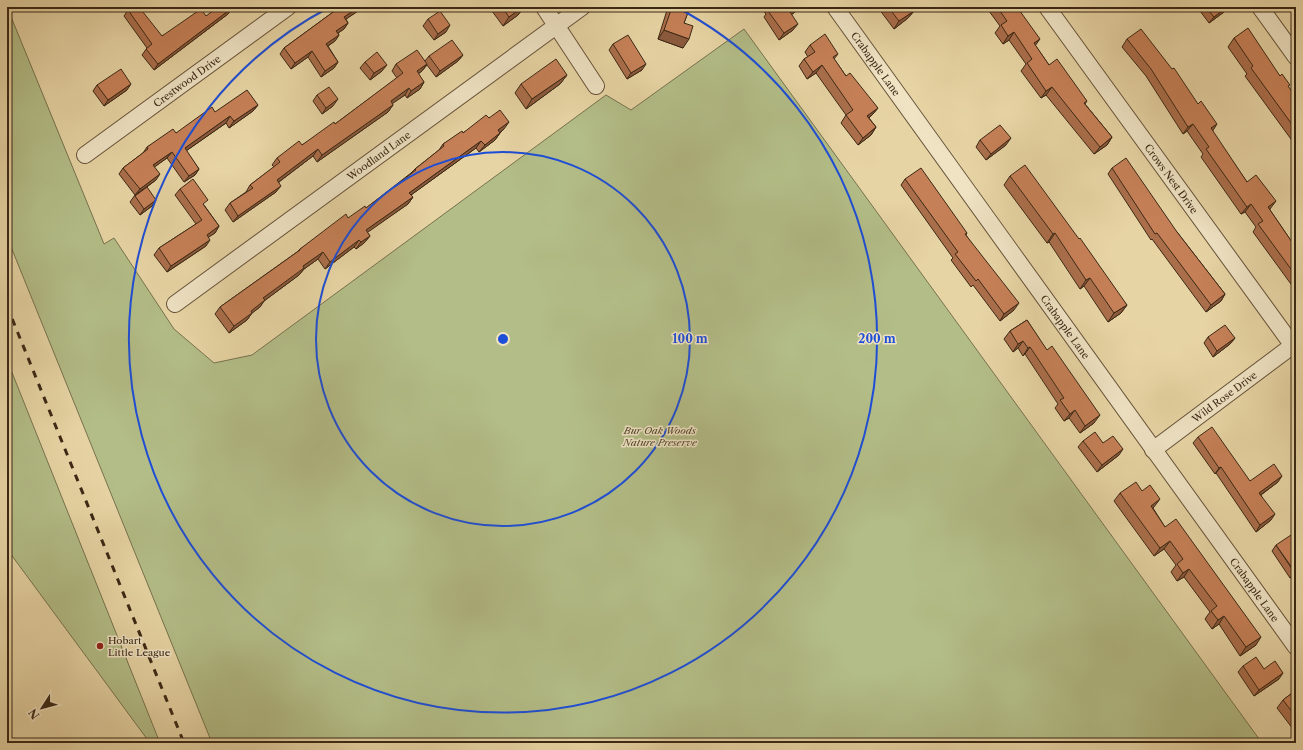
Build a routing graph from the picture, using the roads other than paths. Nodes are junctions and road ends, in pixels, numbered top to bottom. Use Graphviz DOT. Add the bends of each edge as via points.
graph roads {
  1 [pos="288,7"];
  2 [pos="544,7"];
  3 [pos="582,7"];
  4 [pos="835,7"];
  5 [pos="1048,7"];
  6 [pos="1260,7"];
  7 [pos="558,25"];
  8 [pos="1296,57"];
  9 [pos="596,86"];
  10 [pos="85,155"];
  11 [pos="175,304"];
  12 [pos="1295,346"];
  13 [pos="1153,450"];
  14 [pos="1296,647"];
  1 -- 10 [label="street, Crestwood Drive"];
  2 -- 7 [label="street"];
  3 -- 7 [label="street, Woodland Lane"];
  4 -- 13 [label="street, Crabapple Lane"];
  5 -- 12 [label="street, Crows Nest Drive"];
  6 -- 8 [label="street"];
  7 -- 9 [label="street"];
  7 -- 11 [label="street, Woodland Lane"];
  12 -- 13 [label="street, Wild Rose Drive"];
  13 -- 14 [label="street, Crabapple Lane"];
}
